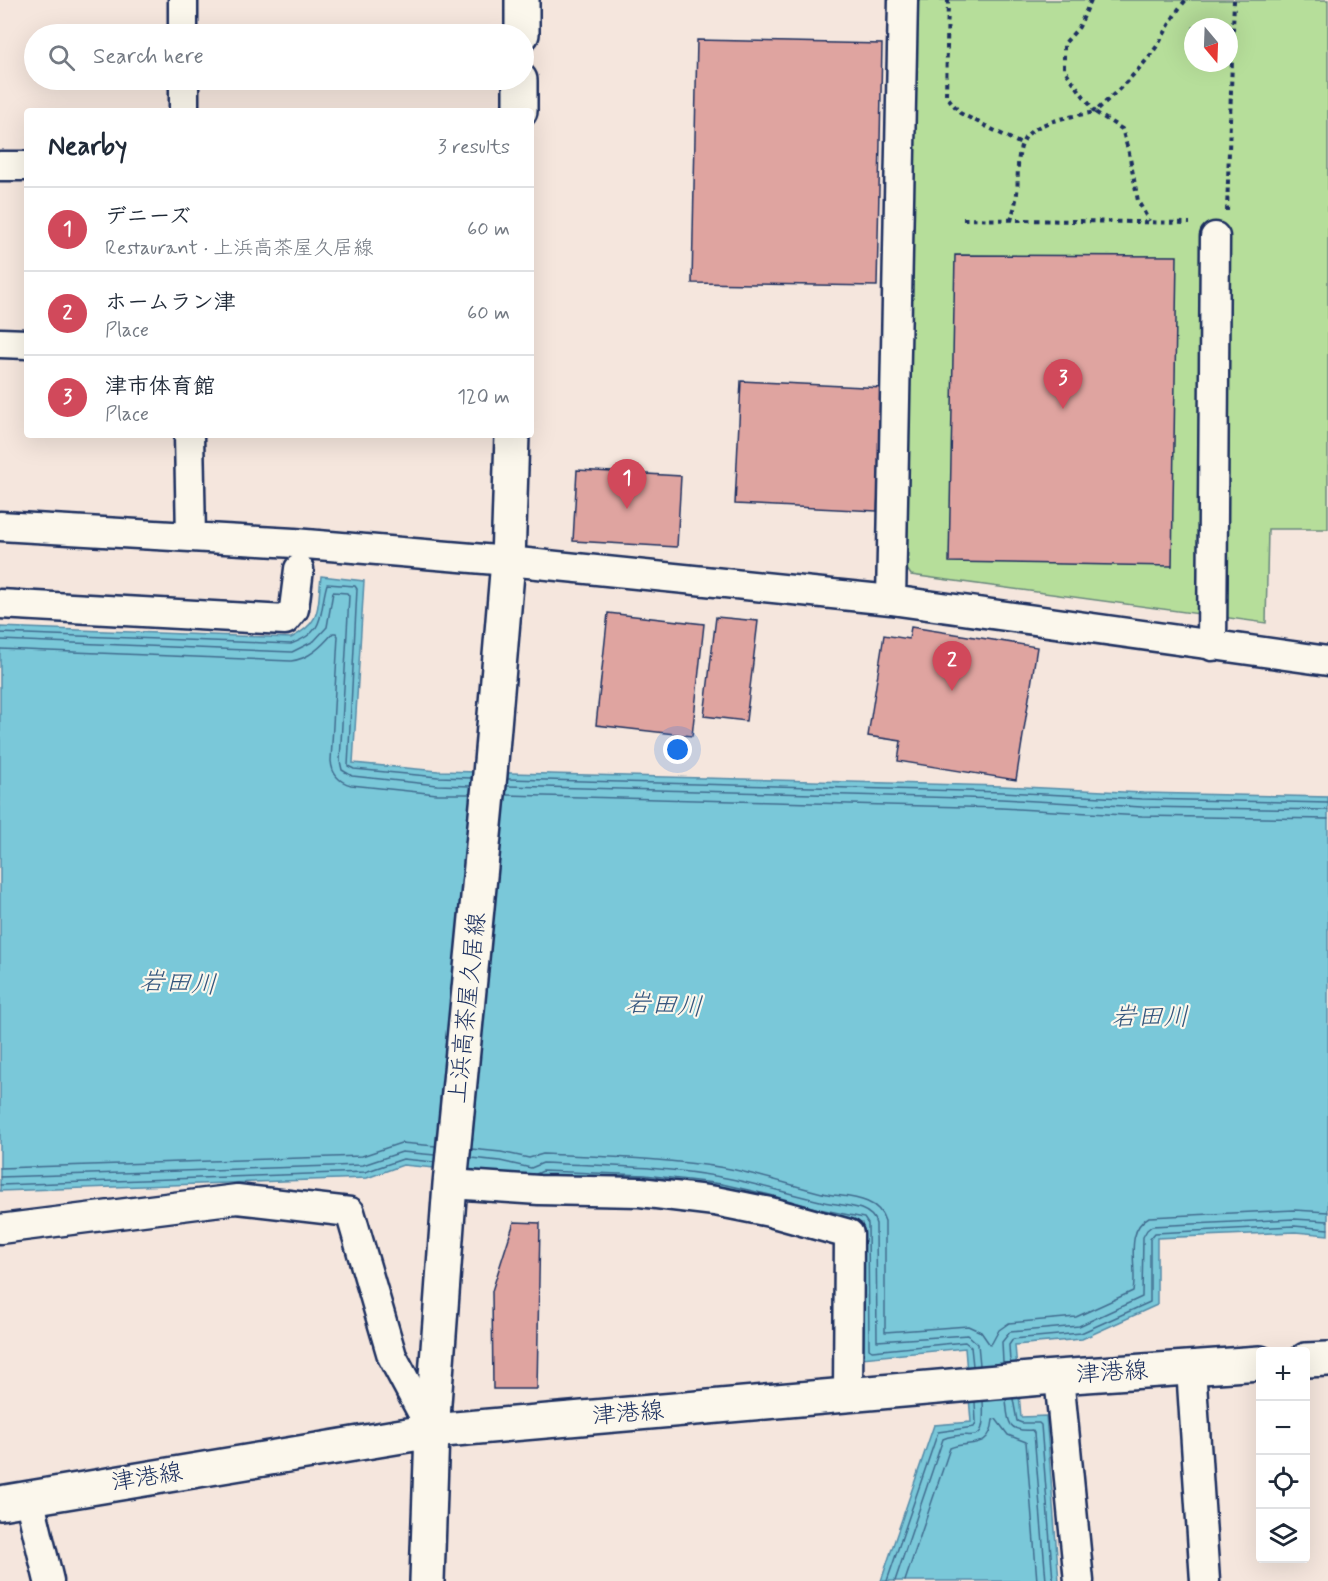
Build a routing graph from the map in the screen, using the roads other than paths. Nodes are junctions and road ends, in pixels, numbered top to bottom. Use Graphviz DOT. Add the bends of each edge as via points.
graph roads {
  1 [pos="183,0"];
  2 [pos="522,0"];
  3 [pos="903,0"];
  4 [pos="183,24"];
  5 [pos="522,24"];
  6 [pos="184,90"];
  7 [pos="520,90"];
  8 [pos="184,108"];
  9 [pos="520,108"];
  10 [pos="0,166"];
  11 [pos="24,166"];
  12 [pos="1204,230"];
  13 [pos="0,342"];
  14 [pos="24,344"];
  15 [pos="189,438"];
  16 [pos="512,438"];
  17 [pos="0,526"];
  18 [pos="191,537"];
  19 [pos="508,561"];
  20 [pos="299,569"];
  21 [pos="891,600"];
  22 [pos="0,604"];
  23 [pos="1212,646"];
  24 [pos="1328,661"];
  25 [pos="451,1181"];
  26 [pos="0,1229"];
  27 [pos="1328,1359"];
  28 [pos="1310,1360"];
  29 [pos="1256,1363"];
  30 [pos="1191,1368"];
  31 [pos="1050,1377"];
  32 [pos="854,1395"];
  33 [pos="432,1431"];
  34 [pos="14,1500"];
  35 [pos="49,1581"];
  36 [pos="427,1581"];
  37 [pos="1079,1581"];
  38 [pos="1205,1581"];
  1 -- 4 [label="street"];
  2 -- 5 [label="main road"];
  3 -- 21 [label="street"];
  6 -- 8 [label="street"];
  7 -- 9 [label="main road"];
  10 -- 11 [label="street"];
  12 -- 23 [label="street"];
  13 -- 14 [label="street"];
  15 -- 18 [label="street"];
  16 -- 19 [label="main road, 上浜高茶屋久居線"];
  17 -- 18 [label="street"];
  18 -- 19 [label="street"];
  19 -- 21 [label="street"];
  19 -- 25 [label="main road, 上浜高茶屋久居線"];
  20 -- 22 [label="street" via="294,609 285,620"];
  21 -- 23 [label="street"];
  23 -- 24 [label="street"];
  25 -- 32 [label="street" via="539,1191 640,1192 704,1200 770,1212 849,1234"];
  25 -- 33 [label="main road, 上浜高茶屋久居線"];
  26 -- 33 [label="street" via="237,1199 350,1212 392,1356"];
  27 -- 28 [label="main road"];
  29 -- 30 [label="main road, 津港線"];
  30 -- 31 [label="main road, 津港線"];
  30 -- 38 [label="street"];
  31 -- 32 [label="main road, 津港線"];
  31 -- 37 [label="street"];
  32 -- 33 [label="main road, 津港線"];
  33 -- 34 [label="main road, 津港線"];
  33 -- 36 [label="main road, 上浜高茶屋久居線"];
  34 -- 35 [label="street"];
}
